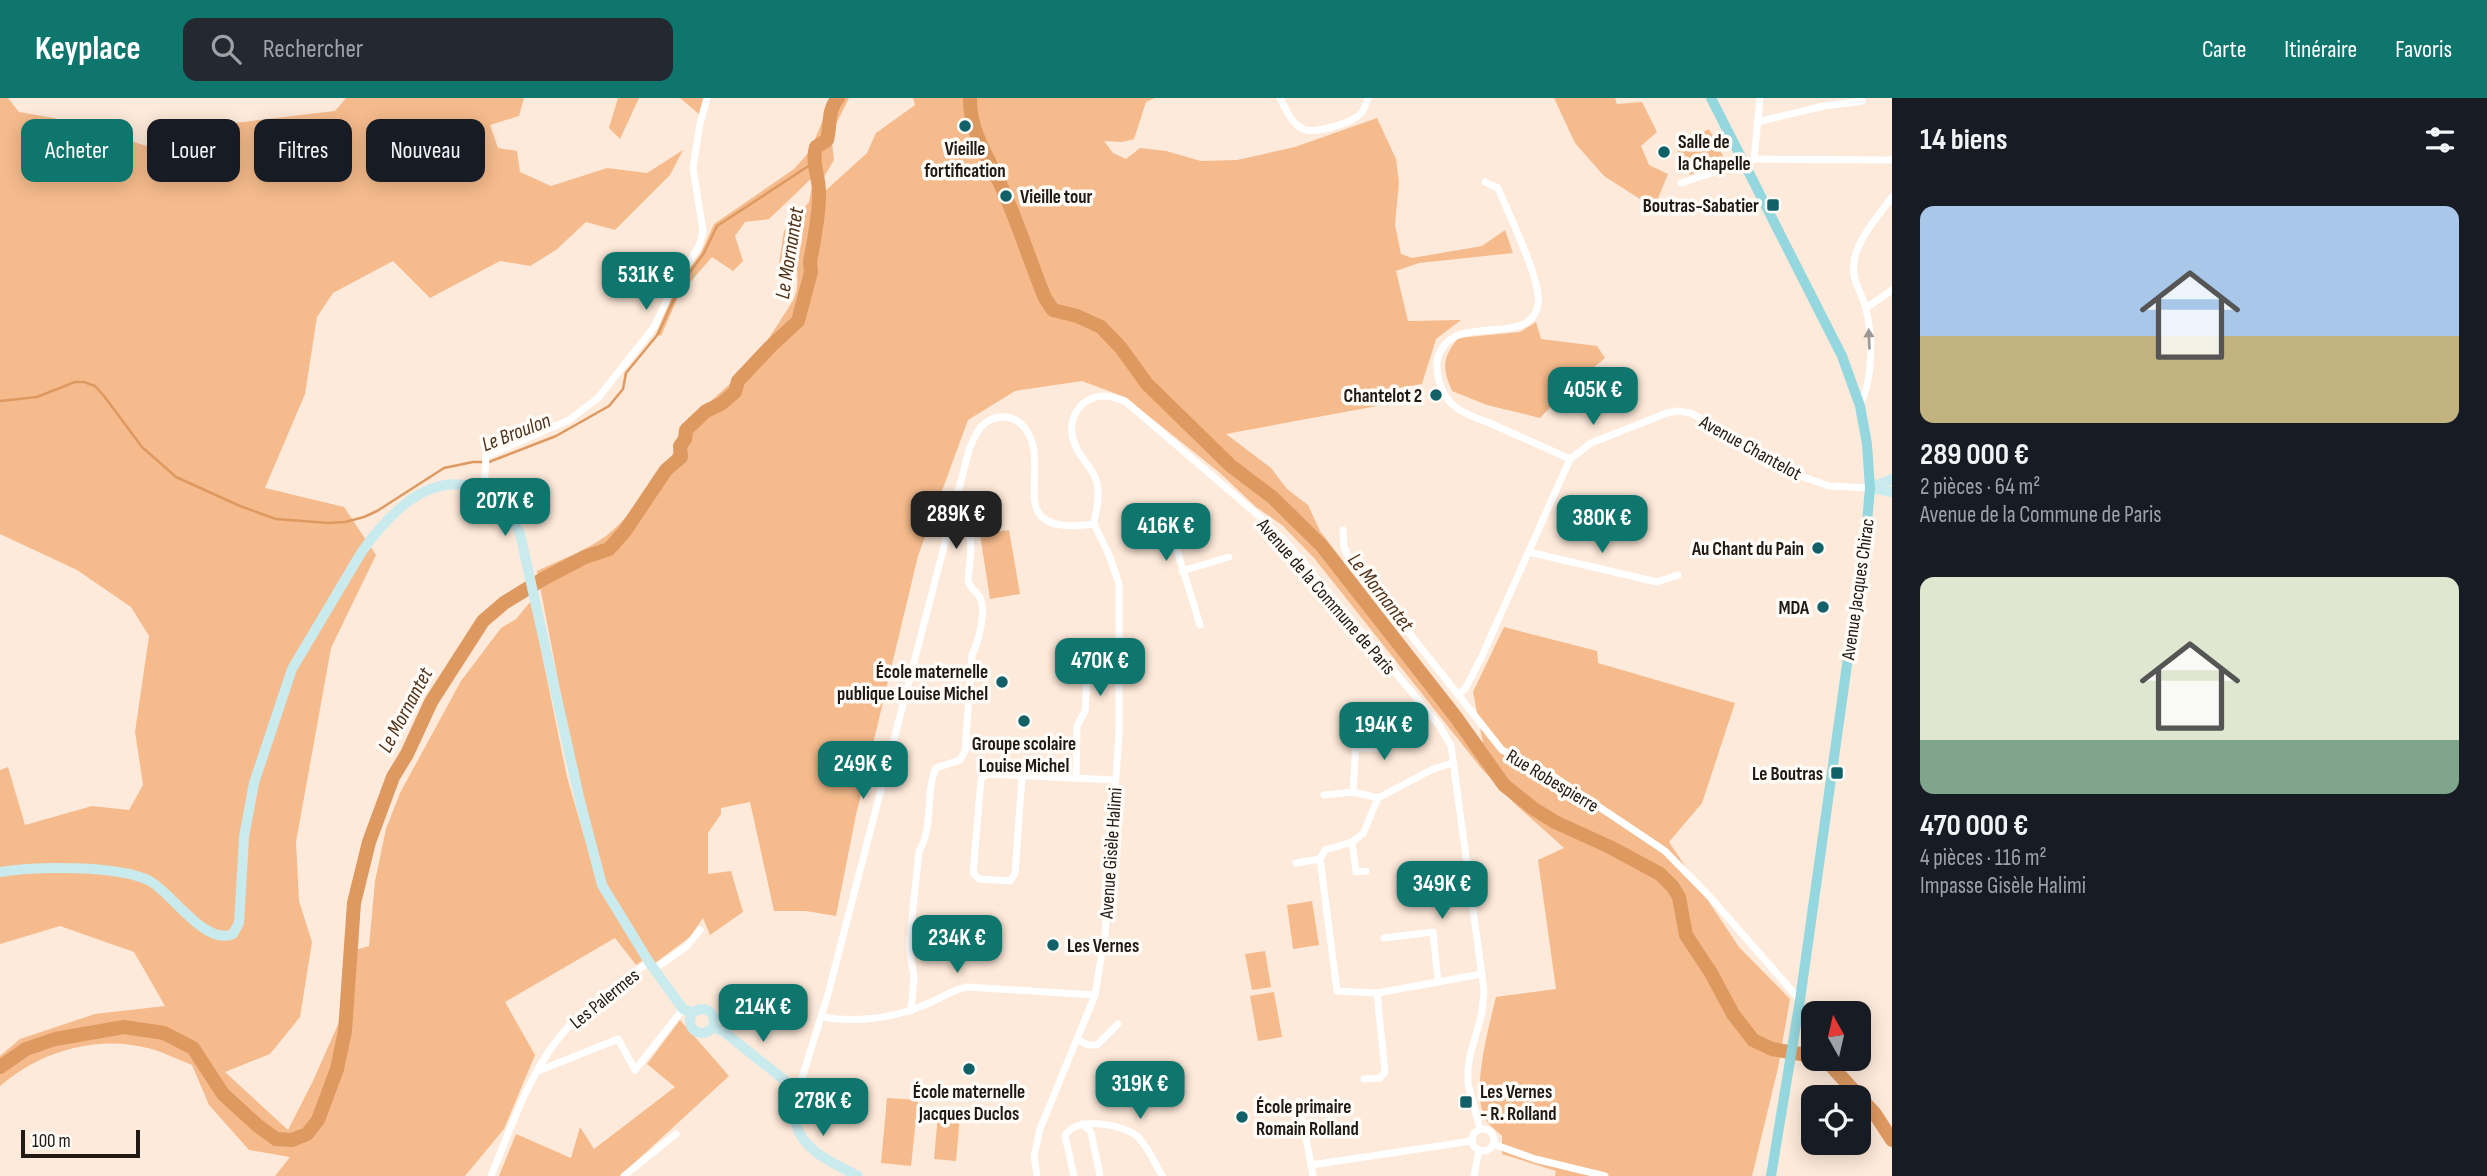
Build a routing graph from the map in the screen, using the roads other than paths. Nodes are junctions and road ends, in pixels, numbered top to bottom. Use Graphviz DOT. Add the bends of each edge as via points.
graph roads {
  1 [pos="707,98"];
  2 [pos="1280,98"];
  3 [pos="1368,98"];
  4 [pos="1711,98"];
  5 [pos="1760,98"];
  6 [pos="1862,101"];
  7 [pos="1757,122"];
  8 [pos="1892,160"];
  9 [pos="1748,161"];
  10 [pos="1485,182"];
  11 [pos="1681,183"];
  12 [pos="1892,197"];
  13 [pos="1892,290"];
  14 [pos="1866,308"];
  15 [pos="1860,406"];
  16 [pos="1570,459"];
  17 [pos="1892,479"];
  18 [pos="1870,488"];
  19 [pos="484,491"];
  20 [pos="1892,492"];
  21 [pos="1175,508"];
  22 [pos="952,516"];
  23 [pos="1094,524"];
  24 [pos="1343,530"];
  25 [pos="1529,552"];
  26 [pos="1229,557"];
  27 [pos="1182,571"];
  28 [pos="1678,575"];
  29 [pos="1200,625"];
  30 [pos="1061,662"];
  31 [pos="1458,695"];
  32 [pos="1358,707"];
  33 [pos="1384,739"];
  34 [pos="1357,748"];
  35 [pos="1453,763"];
  36 [pos="1022,776"];
  37 [pos="1076,778"];
  38 [pos="1115,780"];
  39 [pos="1353,792"];
  40 [pos="1324,795"];
  41 [pos="1378,798"];
  42 [pos="1352,842"];
  43 [pos="1320,859"];
  44 [pos="1296,863"];
  45 [pos="1366,870"];
  46 [pos="0,872"];
  47 [pos="700,930"];
  48 [pos="1384,938"];
  49 [pos="651,965"];
  50 [pos="1482,974"];
  51 [pos="1438,982"];
  52 [pos="1377,993"];
  53 [pos="1095,995"];
  54 [pos="1800,1000"];
  55 [pos="688,1011"];
  56 [pos="911,1011"];
  57 [pos="821,1017"];
  58 [pos="1118,1024"];
  59 [pos="713,1027"];
  60 [pos="1078,1040"];
  61 [pos="537,1071"];
  62 [pos="1364,1079"];
  63 [pos="798,1091"];
  64 [pos="1299,1101"];
  65 [pos="1081,1124"];
  66 [pos="1480,1129"];
  67 [pos="676,1134"];
  68 [pos="1472,1141"];
  69 [pos="1493,1144"];
  70 [pos="1479,1150"];
  71 [pos="1311,1165"];
  72 [pos="491,1176"];
  73 [pos="624,1176"];
  74 [pos="858,1176"];
  75 [pos="1037,1176"];
  76 [pos="1074,1176"];
  77 [pos="1100,1176"];
  78 [pos="1161,1176"];
  79 [pos="1312,1176"];
  80 [pos="1474,1176"];
  81 [pos="1605,1176"];
  82 [pos="1771,1176"];
  1 -- 19 [label="street" via="694,169 703,230 699,246 654,327 598,398 569,420 486,456"];
  2 -- 3 [label="street" via="1291,120 1315,132 1356,118"];
  4 -- 9 [label="main road, Avenue Jacques Chirac"];
  5 -- 7 [label="street"];
  6 -- 7 [label="street"];
  7 -- 9 [label="street"];
  8 -- 9 [label="street"];
  9 -- 11 [label="street"];
  9 -- 15 [label="main road, Avenue Jacques Chirac" via="1842,356"];
  10 -- 16 [label="street" via="1498,188 1536,282 1538,304 1527,323 1456,335 1447,341 1438,355 1439,381 1452,405"];
  12 -- 14 [label="street" via="1854,259 1855,284"];
  13 -- 14 [label="street"];
  15 -- 14 [label="street, one-way" via="1867,393 1870,356"];
  15 -- 18 [label="main road, Avenue Jacques Chirac"];
  16 -- 18 [label="street, Avenue Chantelot" via="1591,443 1678,411 1691,413 1798,475 1829,486"];
  16 -- 25 [label="street"];
  17 -- 18 [label="street"];
  18 -- 20 [label="street"];
  18 -- 54 [label="main road, Avenue Jacques Chirac"];
  19 -- 46 [label="street" via="438,486 394,512 361,553 292,669 254,783 244,837 239,923 233,934 221,937 204,929 144,878 79,869"];
  19 -- 49 [label="street" via="501,502 515,520 602,885"];
  21 -- 27 [label="street" via="1167,518"];
  22 -- 23 [label="street" via="976,433 998,416 1014,418 1026,428 1034,448 1035,501 1040,516 1052,523"];
  22 -- 56 [label="street" via="970,533 968,580 982,602 979,640 972,654 965,751 960,760 936,768 933,774 909,946 914,977"];
  22 -- 57 [label="street"];
  23 -- 35 [label="street, Avenue de la Commune de Paris" via="1099,495 1096,479 1074,443 1072,428 1075,411 1086,399 1106,396 1125,401 1287,544 1439,725 1451,746"];
  23 -- 38 [label="street, Avenue Gisèle Halimi" via="1119,584"];
  24 -- 31 [label="street, Rue Robespierre" via="1348,556"];
  25 -- 28 [label="street" via="1657,582"];
  25 -- 31 [label="street" via="1482,656"];
  26 -- 27 [label="street"];
  27 -- 29 [label="street"];
  30 -- 37 [label="street" via="1088,663 1085,711 1077,726"];
  31 -- 54 [label="street, Rue Robespierre" via="1502,750 1547,772 1665,851"];
  32 -- 34 [label="street"];
  33 -- 34 [label="street" via="1383,748"];
  34 -- 39 [label="street"];
  35 -- 41 [label="street"];
  35 -- 50 [label="street"];
  36 -- 36 [label="street" via="987,774 981,779 974,873 979,879 1010,881 1015,874"];
  36 -- 37 [label="street"];
  37 -- 38 [label="street"];
  38 -- 53 [label="street, Avenue Gisèle Halimi" via="1105,934"];
  39 -- 40 [label="street"];
  39 -- 41 [label="street"];
  41 -- 42 [label="street" via="1363,834"];
  42 -- 43 [label="street" via="1325,850"];
  42 -- 45 [label="street" via="1356,872"];
  43 -- 44 [label="street"];
  43 -- 52 [label="street" via="1337,991"];
  47 -- 49 [label="street, Les Palermes" via="686,947"];
  48 -- 51 [label="street" via="1433,932"];
  49 -- 55 [label="street"];
  49 -- 61 [label="street, Les Palermes" via="568,1027"];
  50 -- 51 [label="street"];
  50 -- 66 [label="street" via="1482,1013 1468,1069"];
  51 -- 52 [label="street"];
  52 -- 62 [label="street" via="1385,1072 1380,1078"];
  53 -- 56 [label="street" via="967,987"];
  53 -- 60 [label="street, Avenue Gisèle Halimi"];
  54 -- 82 [label="main road, Avenue Jacques Chirac"];
  55 -- 59 [label="street" via="710,1011"];
  55 -- 59 [label="street" via="696,1031"];
  55 -- 61 [label="street" via="635,1070 618,1039"];
  56 -- 57 [label="street" via="882,1019"];
  57 -- 63 [label="street"];
  58 -- 60 [label="street" via="1097,1045"];
  59 -- 63 [label="street"];
  60 -- 75 [label="street, Avenue Gisèle Halimi" via="1040,1129 1034,1156"];
  61 -- 72 [label="street, Les Palermes"];
  63 -- 74 [label="street" via="797,1126 806,1142 824,1158"];
  64 -- 71 [label="street"];
  65 -- 76 [label="street" via="1070,1127 1065,1136"];
  65 -- 77 [label="street" via="1091,1132"];
  65 -- 78 [label="street" via="1133,1133"];
  66 -- 68 [label="street"];
  66 -- 69 [label="street" via="1492,1133"];
  67 -- 73 [label="street"];
  68 -- 70 [label="street"];
  68 -- 71 [label="street"];
  69 -- 70 [label="street"];
  69 -- 81 [label="street"];
  70 -- 80 [label="street"];
  71 -- 79 [label="street"];
}
